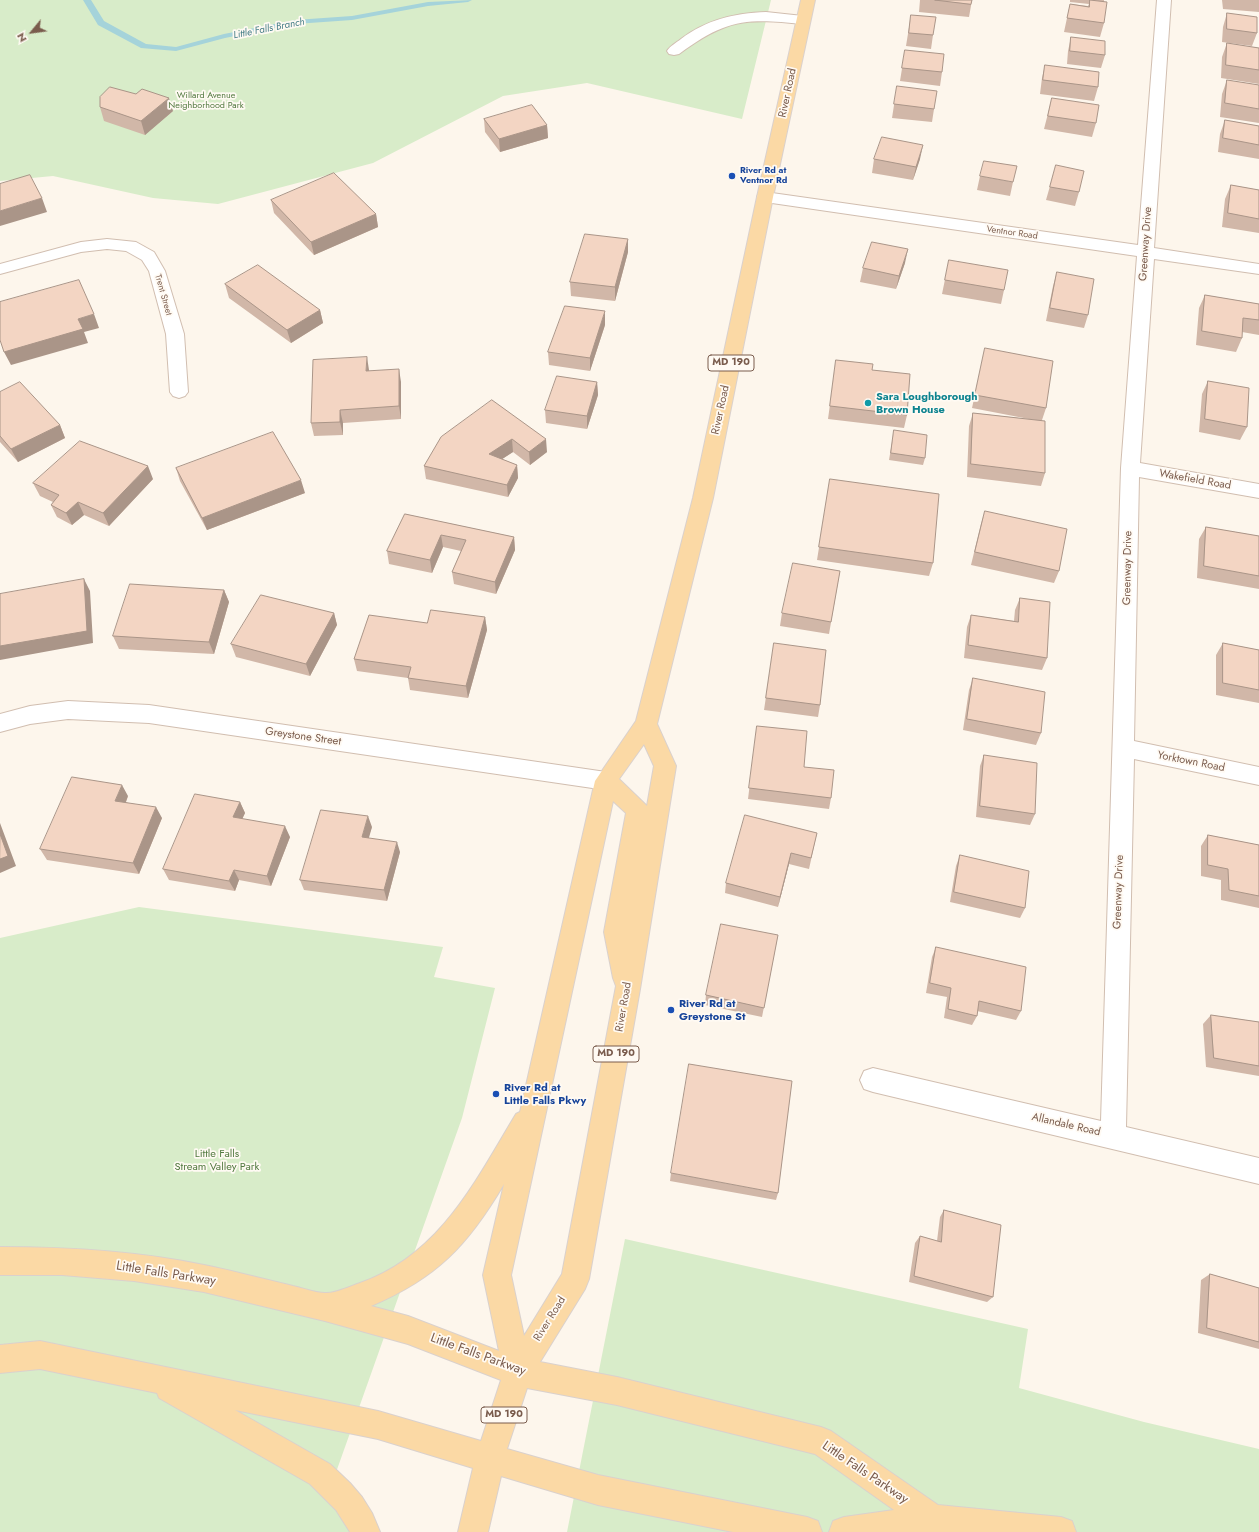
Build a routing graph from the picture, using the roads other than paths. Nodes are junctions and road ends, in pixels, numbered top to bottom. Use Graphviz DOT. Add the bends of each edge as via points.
graph roads {
  1 [pos="808,0"];
  2 [pos="1164,0"];
  3 [pos="803,20"];
  4 [pos="674,51"];
  5 [pos="765,197"];
  6 [pos="1146,252"];
  7 [pos="0,269"];
  8 [pos="1259,270"];
  9 [pos="179,392"];
  10 [pos="1130,468"];
  11 [pos="1259,491"];
  12 [pos="0,722"];
  13 [pos="646,724"];
  14 [pos="1123,748"];
  15 [pos="1259,776"];
  16 [pos="606,780"];
  17 [pos="628,988"];
  18 [pos="873,1080"];
  19 [pos="536,1106"];
  20 [pos="1112,1136"];
  21 [pos="1259,1171"];
  22 [pos="0,1261"];
  23 [pos="325,1307"];
  24 [pos="0,1359"];
  25 [pos="518,1372"];
  26 [pos="152,1378"];
  27 [pos="490,1458"];
  28 [pos="933,1519"];
  29 [pos="365,1532"];
  30 [pos="473,1532"];
  31 [pos="807,1532"];
  32 [pos="844,1532"];
  33 [pos="1061,1532"];
  1 -- 3 [label="main road, River Road / MD 190"];
  2 -- 6 [label="street, Greenway Drive"];
  3 -- 4 [label="street" via="751,17 721,22 703,30"];
  3 -- 5 [label="main road, River Road / MD 190"];
  5 -- 6 [label="street, Ventnor Road"];
  5 -- 13 [label="main road, River Road / MD 190" via="703,498"];
  6 -- 8 [label="street, Ventnor Road"];
  6 -- 10 [label="street, Greenway Drive"];
  7 -- 9 [label="street, Trent Street" via="80,247 107,244 130,246 148,256 157,271 175,334"];
  10 -- 11 [label="street, Wakefield Road"];
  10 -- 14 [label="street, Greenway Drive"];
  12 -- 16 [label="street, Greystone Street" via="68,710 149,714"];
  13 -- 16 [label="main road, River Road / MD 190"];
  13 -- 17 [label="main road, River Road / MD 190" via="665,766"];
  14 -- 15 [label="street, Yorktown Road"];
  14 -- 20 [label="street, Greenway Drive"];
  16 -- 17 [label="main road" via="638,810 616,932"];
  16 -- 19 [label="main road, River Road / MD 190"];
  17 -- 25 [label="main road, River Road / MD 190" via="575,1279"];
  18 -- 20 [label="street, Allandale Road"];
  19 -- 23 [label="main road" via="479,1201 459,1229 435,1253 409,1274 382,1288 354,1300"];
  19 -- 25 [label="main road, River Road / MD 190" via="497,1275"];
  20 -- 21 [label="street, Allandale Road"];
  22 -- 23 [label="main road, Little Falls Parkway" via="62,1261 134,1267 204,1278"];
  23 -- 25 [label="main road, Little Falls Parkway" via="408,1330"];
  24 -- 26 [label="main road" via="40,1355"];
  25 -- 27 [label="main road, River Road / MD 190"];
  25 -- 28 [label="main road, Little Falls Parkway" via="617,1391 821,1442"];
  26 -- 27 [label="main road" via="378,1425"];
  26 -- 29 [label="main road" via="320,1474 338,1490 353,1509"];
  27 -- 30 [label="main road, River Road / MD 190"];
  27 -- 31 [label="main road" via="598,1490"];
  28 -- 32 [label="main road, Little Falls Parkway"];
  28 -- 33 [label="main road, Little Falls Parkway"];
}
